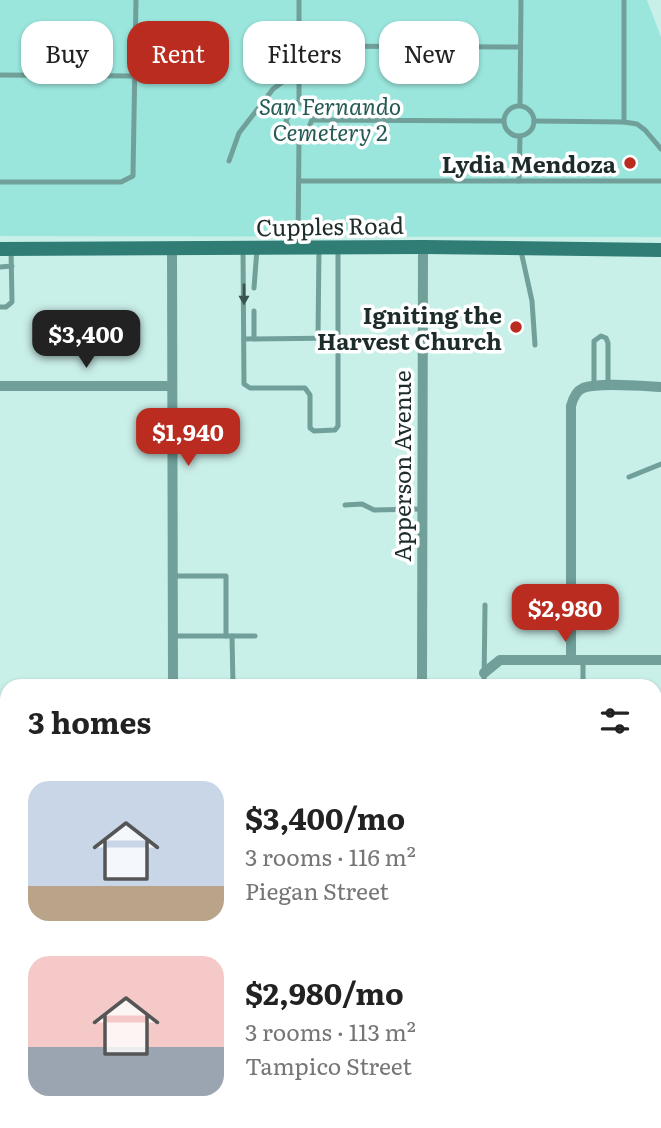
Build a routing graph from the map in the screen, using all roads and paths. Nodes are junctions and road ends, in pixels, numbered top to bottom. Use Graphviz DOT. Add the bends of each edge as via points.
graph roads {
  1 [pos="136,0"];
  2 [pos="299,0"];
  3 [pos="521,0"];
  4 [pos="624,0"];
  5 [pos="136,21"];
  6 [pos="299,21"];
  7 [pos="365,46"];
  8 [pos="520,47"];
  9 [pos="0,75"];
  10 [pos="127,76"];
  11 [pos="136,84"];
  12 [pos="280,84"];
  13 [pos="299,84"];
  14 [pos="299,103"];
  15 [pos="520,106"];
  16 [pos="312,120"];
  17 [pos="503,121"];
  18 [pos="534,121"];
  19 [pos="624,122"];
  20 [pos="520,136"];
  21 [pos="299,138"];
  22 [pos="661,149"];
  23 [pos="229,161"];
  24 [pos="299,181"];
  25 [pos="519,181"];
  26 [pos="661,181"];
  27 [pos="0,182"];
  28 [pos="423,247"];
  29 [pos="298,248"];
  30 [pos="319,248"];
  31 [pos="338,248"];
  32 [pos="520,248"];
  33 [pos="6,249"];
  34 [pos="250,249"];
  35 [pos="172,250"];
  36 [pos="661,250"];
  37 [pos="12,266"];
  38 [pos="0,267"];
  39 [pos="254,288"];
  40 [pos="0,307"];
  41 [pos="254,311"];
  42 [pos="318,338"];
  43 [pos="338,338"];
  44 [pos="244,339"];
  45 [pos="254,339"];
  46 [pos="535,345"];
  47 [pos="0,386"];
  48 [pos="172,386"];
  49 [pos="594,386"];
  50 [pos="608,386"];
  51 [pos="661,387"];
  52 [pos="661,464"];
  53 [pos="629,477"];
  54 [pos="345,505"];
  55 [pos="422,509"];
  56 [pos="173,576"];
  57 [pos="485,605"];
  58 [pos="173,636"];
  59 [pos="229,636"];
  60 [pos="256,636"];
  61 [pos="571,660"];
  62 [pos="583,660"];
  63 [pos="661,660"];
  64 [pos="485,673"];
  65 [pos="173,679"];
  66 [pos="232,679"];
  67 [pos="422,679"];
  68 [pos="485,679"];
  69 [pos="583,679"];
  1 -- 5 [label="lane"];
  2 -- 6 [label="lane"];
  3 -- 8 [label="lane"];
  4 -- 19 [label="lane"];
  7 -- 8 [label="lane"];
  8 -- 15 [label="lane"];
  9 -- 10 [label="lane"];
  11 -- 27 [label="lane" via="135,167 128,180"];
  12 -- 23 [label="lane" via="239,133"];
  13 -- 14 [label="lane"];
  14 -- 16 [label="lane" via="310,110"];
  14 -- 21 [label="lane" via="293,105 286,121 291,134"];
  15 -- 17 [label="lane" via="510,108"];
  15 -- 18 [label="lane" via="530,111"];
  16 -- 17 [label="lane"];
  16 -- 21 [label="lane" via="305,136"];
  17 -- 20 [label="lane" via="506,130"];
  18 -- 19 [label="lane"];
  18 -- 20 [label="lane" via="530,132"];
  19 -- 22 [label="lane" via="637,124"];
  20 -- 25 [label="lane"];
  21 -- 24 [label="lane"];
  24 -- 25 [label="lane"];
  24 -- 29 [label="lane"];
  25 -- 26 [label="lane"];
  28 -- 31 [label="street, Cupples Road"];
  28 -- 32 [label="street, Cupples Road"];
  28 -- 55 [label="street, Apperson Avenue"];
  29 -- 30 [label="street, Cupples Road"];
  29 -- 34 [label="street, Cupples Road"];
  30 -- 31 [label="street, Cupples Road"];
  30 -- 42 [label="lane"];
  31 -- 43 [label="lane"];
  32 -- 36 [label="street, Cupples Road"];
  32 -- 46 [label="lane" via="532,301"];
  33 -- 35 [label="street, Cupples Road"];
  33 -- 37 [label="lane"];
  34 -- 35 [label="street, Cupples Road"];
  34 -- 39 [label="lane"];
  34 -- 44 [label="lane, one-way"];
  35 -- 48 [label="street"];
  37 -- 38 [label="lane"];
  37 -- 40 [label="lane" via="12,302"];
  41 -- 45 [label="lane"];
  42 -- 43 [label="lane"];
  42 -- 45 [label="lane"];
  43 -- 44 [label="lane" via="338,426 314,431 305,388 246,387"];
  44 -- 45 [label="lane"];
  47 -- 48 [label="street"];
  48 -- 56 [label="street"];
  49 -- 50 [label="street"];
  49 -- 50 [label="lane" via="594,341 601,336 608,343"];
  49 -- 61 [label="street" via="575,394 571,405"];
  50 -- 51 [label="street"];
  52 -- 53 [label="lane"];
  54 -- 55 [label="lane"];
  55 -- 67 [label="street, Apperson Avenue"];
  56 -- 58 [label="street"];
  56 -- 59 [label="lane" via="226,576"];
  57 -- 64 [label="lane"];
  58 -- 59 [label="lane"];
  58 -- 65 [label="street"];
  59 -- 60 [label="lane"];
  59 -- 66 [label="lane"];
  61 -- 62 [label="street"];
  61 -- 64 [label="street" via="500,660"];
  62 -- 63 [label="street"];
  62 -- 69 [label="lane"];
  64 -- 68 [label="lane"];
}
